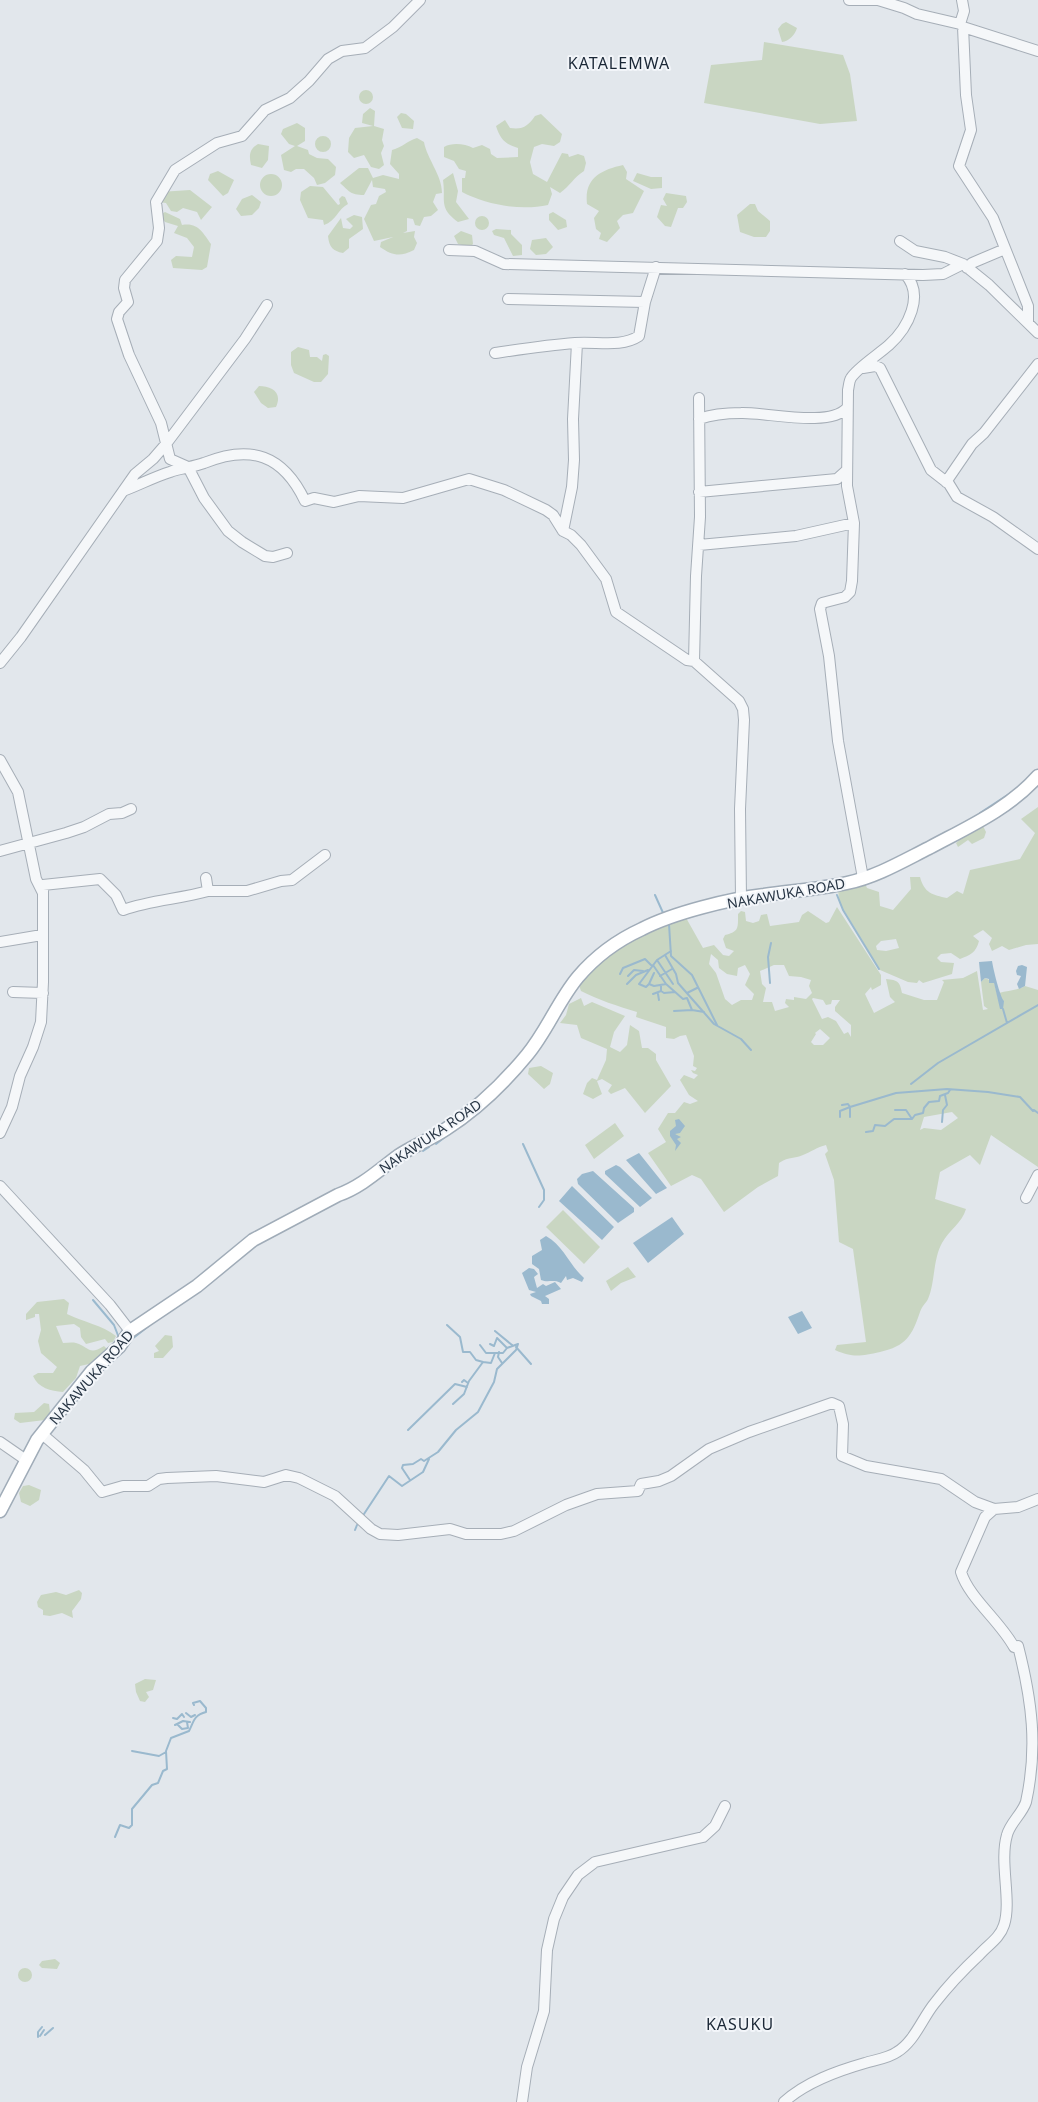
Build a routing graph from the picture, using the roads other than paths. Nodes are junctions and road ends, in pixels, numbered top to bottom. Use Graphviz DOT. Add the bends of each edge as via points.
graph roads {
  1 [pos="420,0"];
  2 [pos="849,0"];
  3 [pos="962,0"];
  4 [pos="961,25"];
  5 [pos="1038,52"];
  6 [pos="900,241"];
  7 [pos="1005,249"];
  8 [pos="449,250"];
  9 [pos="965,266"];
  10 [pos="656,267"];
  11 [pos="905,274"];
  12 [pos="920,275"];
  13 [pos="913,284"];
  14 [pos="508,299"];
  15 [pos="645,302"];
  16 [pos="268,305"];
  17 [pos="1028,322"];
  18 [pos="1038,333"];
  19 [pos="576,343"];
  20 [pos="495,353"];
  21 [pos="1038,364"];
  22 [pos="862,368"];
  23 [pos="699,398"];
  24 [pos="844,415"];
  25 [pos="699,419"];
  26 [pos="166,444"];
  27 [pos="188,467"];
  28 [pos="847,470"];
  29 [pos="837,478"];
  30 [pos="946,482"];
  31 [pos="848,486"];
  32 [pos="123,491"];
  33 [pos="699,492"];
  34 [pos="854,523"];
  35 [pos="563,531"];
  36 [pos="699,545"];
  37 [pos="1038,549"];
  38 [pos="287,553"];
  39 [pos="694,661"];
  40 [pos="0,662"];
  41 [pos="0,760"];
  42 [pos="1038,776"];
  43 [pos="131,809"];
  44 [pos="30,844"];
  45 [pos="0,851"];
  46 [pos="325,855"];
  47 [pos="206,878"];
  48 [pos="862,878"];
  49 [pos="208,891"];
  50 [pos="42,893"];
  51 [pos="741,899"];
  52 [pos="42,935"];
  53 [pos="0,942"];
  54 [pos="13,992"];
  55 [pos="43,993"];
  56 [pos="0,1133"];
  57 [pos="1038,1175"];
  58 [pos="0,1186"];
  59 [pos="1026,1198"];
  60 [pos="130,1331"];
  61 [pos="42,1434"];
  62 [pos="0,1442"];
  63 [pos="26,1460"];
  64 [pos="1038,1499"];
  65 [pos="976,1502"];
  66 [pos="994,1509"];
  67 [pos="0,1511"];
  68 [pos="985,1517"];
  69 [pos="725,1806"];
  70 [pos="522,2102"];
  71 [pos="784,2102"];
  1 -- 26 [label="street" via="393,27 365,48 342,52 328,59 290,98 265,110 242,136 217,143 175,170 160,192 156,202 159,228 156,241 125,280 128,302 117,319 129,355 161,423"];
  2 -- 4 [label="street" via="878,0"];
  3 -- 4 [label="street"];
  4 -- 5 [label="street"];
  4 -- 7 [label="street" via="971,130 959,166 993,218"];
  6 -- 9 [label="street" via="915,251 945,257"];
  7 -- 9 [label="street"];
  7 -- 17 [label="street" via="1028,306"];
  8 -- 10 [label="street" via="475,251 504,264"];
  9 -- 12 [label="street" via="943,274"];
  9 -- 17 [label="street"];
  10 -- 11 [label="street"];
  10 -- 15 [label="street"];
  11 -- 12 [label="street"];
  11 -- 13 [label="street"];
  12 -- 13 [label="street"];
  13 -- 22 [label="street" via="914,303 906,322 892,343"];
  14 -- 15 [label="street"];
  15 -- 19 [label="street" via="639,336 634,340"];
  16 -- 26 [label="street"];
  17 -- 18 [label="street"];
  19 -- 20 [label="street"];
  19 -- 35 [label="street" via="573,469"];
  21 -- 30 [label="street" via="972,444"];
  22 -- 24 [label="street" via="851,378"];
  22 -- 30 [label="street" via="880,368 932,470"];
  23 -- 25 [label="street"];
  24 -- 25 [label="street" via="800,418 719,413"];
  24 -- 28 [label="street"];
  25 -- 33 [label="street"];
  26 -- 27 [label="street" via="170,459"];
  26 -- 32 [label="street" via="135,474"];
  27 -- 32 [label="street"];
  27 -- 35 [label="street" via="223,455 261,457 278,464 306,501 314,498 334,502 359,496 403,498 469,479 504,490 546,510"];
  27 -- 38 [label="street" via="204,498 228,531 265,556"];
  28 -- 29 [label="street"];
  28 -- 31 [label="street"];
  29 -- 31 [label="street"];
  29 -- 33 [label="street"];
  30 -- 37 [label="street" via="956,497 994,517"];
  31 -- 34 [label="street"];
  32 -- 40 [label="street"];
  33 -- 36 [label="street"];
  34 -- 36 [label="street" via="796,536"];
  34 -- 48 [label="street" via="850,592 845,597 822,603 820,609 829,656 838,741"];
  35 -- 39 [label="street" via="581,545 606,579 616,612 687,660"];
  36 -- 39 [label="street"];
  39 -- 51 [label="street" via="739,701 743,709"];
  41 -- 44 [label="street" via="18,792"];
  42 -- 48 [label="main road, NAKAWUKA ROAD" via="1002,806 966,829 907,860"];
  43 -- 44 [label="street"];
  44 -- 45 [label="street"];
  44 -- 50 [label="street" via="36,880"];
  46 -- 49 [label="street" via="292,880 247,891"];
  47 -- 49 [label="street"];
  48 -- 51 [label="main road, NAKAWUKA ROAD" via="815,889"];
  49 -- 50 [label="street" via="177,899 149,901 123,910 116,895 100,879 43,885"];
  50 -- 52 [label="street"];
  51 -- 60 [label="main road, NAKAWUKA ROAD" via="658,922 613,946 577,978 528,1054 480,1104 447,1129 400,1155 353,1190 254,1240 197,1286"];
  52 -- 53 [label="street"];
  52 -- 55 [label="street"];
  54 -- 55 [label="street"];
  55 -- 56 [label="street" via="41,1022"];
  57 -- 59 [label="street"];
  58 -- 60 [label="street"];
  60 -- 61 [label="main road, NAKAWUKA ROAD"];
  61 -- 63 [label="main road, NAKAWUKA ROAD"];
  61 -- 65 [label="street" via="84,1470 102,1492 123,1486 148,1486 167,1478 216,1476 264,1482 286,1475 335,1496 380,1534 450,1530 489,1535 514,1531 566,1505 598,1494 638,1491 641,1484 671,1476 710,1449 832,1403 839,1406 843,1416 842,1456 866,1466 941,1480"];
  62 -- 63 [label="street"];
  63 -- 67 [label="main road, NAKAWUKA ROAD"];
  64 -- 66 [label="street" via="1018,1507"];
  65 -- 66 [label="street"];
  65 -- 68 [label="street"];
  66 -- 68 [label="street"];
  68 -- 71 [label="street" via="961,1572 965,1582 1014,1647 1018,1646 1033,1709 1036,1754 1025,1805 1007,1834 1004,1926 994,1942 934,2004 897,2053 816,2081"];
  69 -- 70 [label="street" via="715,1826 703,1837 596,1862 578,1875 563,1897 554,1919 547,1950 544,2011 527,2067"];
}
